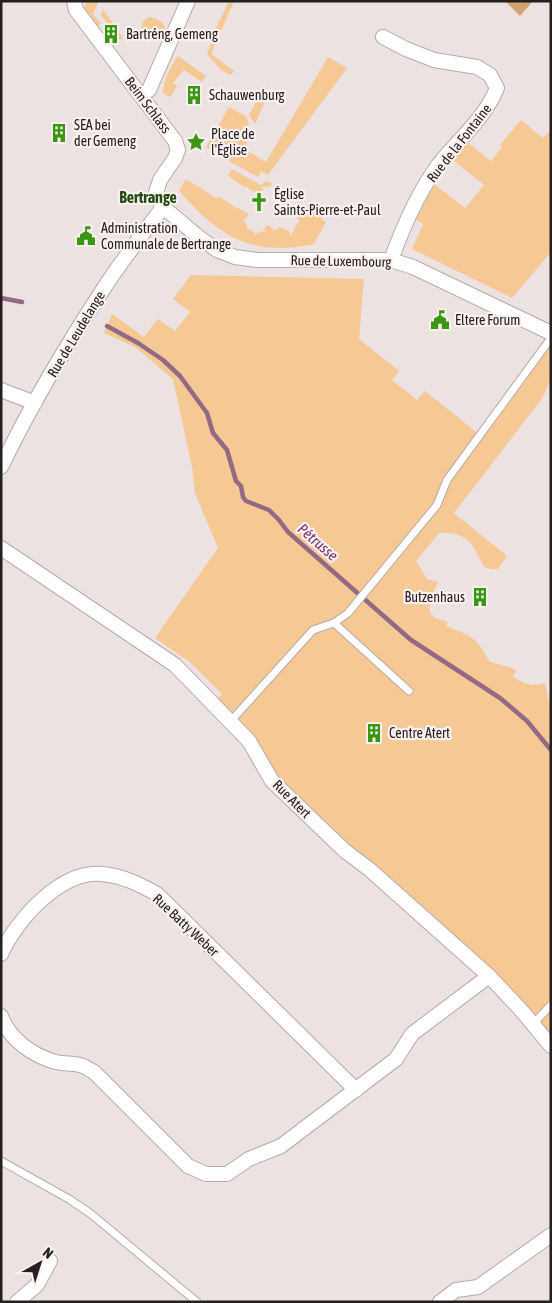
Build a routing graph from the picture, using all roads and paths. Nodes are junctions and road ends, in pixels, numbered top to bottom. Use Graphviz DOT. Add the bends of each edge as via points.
graph roads {
  1 [pos="188,1"];
  2 [pos="75,6"];
  3 [pos="383,37"];
  4 [pos="149,90"];
  5 [pos="162,208"];
  6 [pos="391,260"];
  7 [pos="551,332"];
  8 [pos="551,338"];
  9 [pos="1,390"];
  10 [pos="35,403"];
  11 [pos="1,467"];
  12 [pos="1,548"];
  13 [pos="334,623"];
  14 [pos="409,691"];
  15 [pos="230,722"];
  16 [pos="1,954"];
  17 [pos="489,976"];
  18 [pos="551,1005"];
  19 [pos="1,1016"];
  20 [pos="533,1024"];
  21 [pos="551,1046"];
  22 [pos="356,1090"];
  23 [pos="1,1161"];
  24 [pos="551,1235"];
  25 [pos="50,1261"];
  26 [pos="18,1302"];
  27 [pos="197,1302"];
  28 [pos="440,1302"];
  1 -- 4 [label="street, Beim Schlass"];
  2 -- 5 [label="street, Beim Schlass" via="175,142 178,150 156,193"];
  3 -- 6 [label="street, Rue de la Fontaine" via="434,60 477,67 490,75 497,88 490,104 425,186"];
  5 -- 6 [label="street, Rue de Luxembourg" via="217,250 235,257 257,260"];
  5 -- 10 [label="street, Rue de Leudelange" via="104,288"];
  6 -- 7 [label="street, Rue de Luxembourg"];
  8 -- 13 [label="lane" via="447,480 438,505 370,588"];
  9 -- 10 [label="street"];
  10 -- 11 [label="street, Rue de Leudelange"];
  12 -- 15 [label="street, Rue Atert" via="175,665"];
  13 -- 14 [label="lane"];
  13 -- 15 [label="lane" via="313,630"];
  15 -- 17 [label="street, Rue Atert" via="249,741 272,781 345,851"];
  16 -- 22 [label="street, Rue Batty Weber" via="18,926 46,894 66,882 100,874 130,880 156,894"];
  17 -- 20 [label="street, Rue Atert"];
  17 -- 22 [label="street" via="412,1034 396,1059"];
  18 -- 20 [label="lane"];
  19 -- 22 [label="street" via="13,1036 34,1053 94,1072 188,1166 206,1174 227,1174 249,1158 281,1146"];
  20 -- 21 [label="street, Rue Atert"];
  23 -- 27 [label="lane" via="91,1214"];
  24 -- 28 [label="street" via="478,1287 456,1290"];
  25 -- 26 [label="street" via="37,1285"];
}
